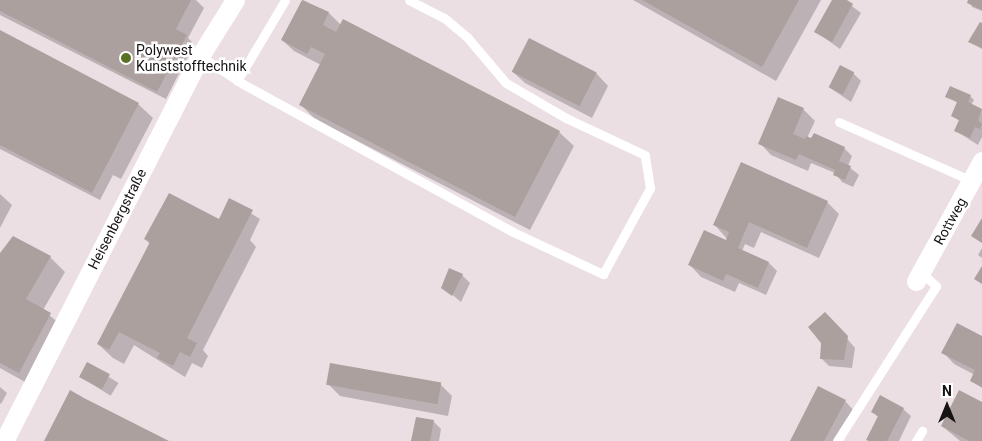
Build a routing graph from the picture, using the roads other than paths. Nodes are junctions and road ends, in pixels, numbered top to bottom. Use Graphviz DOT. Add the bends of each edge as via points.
graph roads {
  1 [pos="284,0"];
  2 [pos="408,0"];
  3 [pos="228,3"];
  4 [pos="200,56"];
  5 [pos="238,81"];
  6 [pos="839,122"];
  7 [pos="982,161"];
  8 [pos="972,182"];
  9 [pos="918,276"];
  10 [pos="922,431"];
  11 [pos="4,441"];
  12 [pos="837,441"];
  13 [pos="916,441"];
  1 -- 5 [label="lane"];
  2 -- 5 [label="lane" via="444,18 467,37 506,83 566,118 645,156 650,170 650,188 603,274 511,230"];
  3 -- 4 [label="street, Heisenbergstraße"];
  4 -- 5 [label="lane"];
  4 -- 11 [label="street, Heisenbergstraße"];
  6 -- 8 [label="lane"];
  7 -- 8 [label="street, Rottweg"];
  8 -- 9 [label="street, Rottweg"];
  9 -- 12 [label="lane" via="936,286"];
  10 -- 13 [label="lane"];
}
